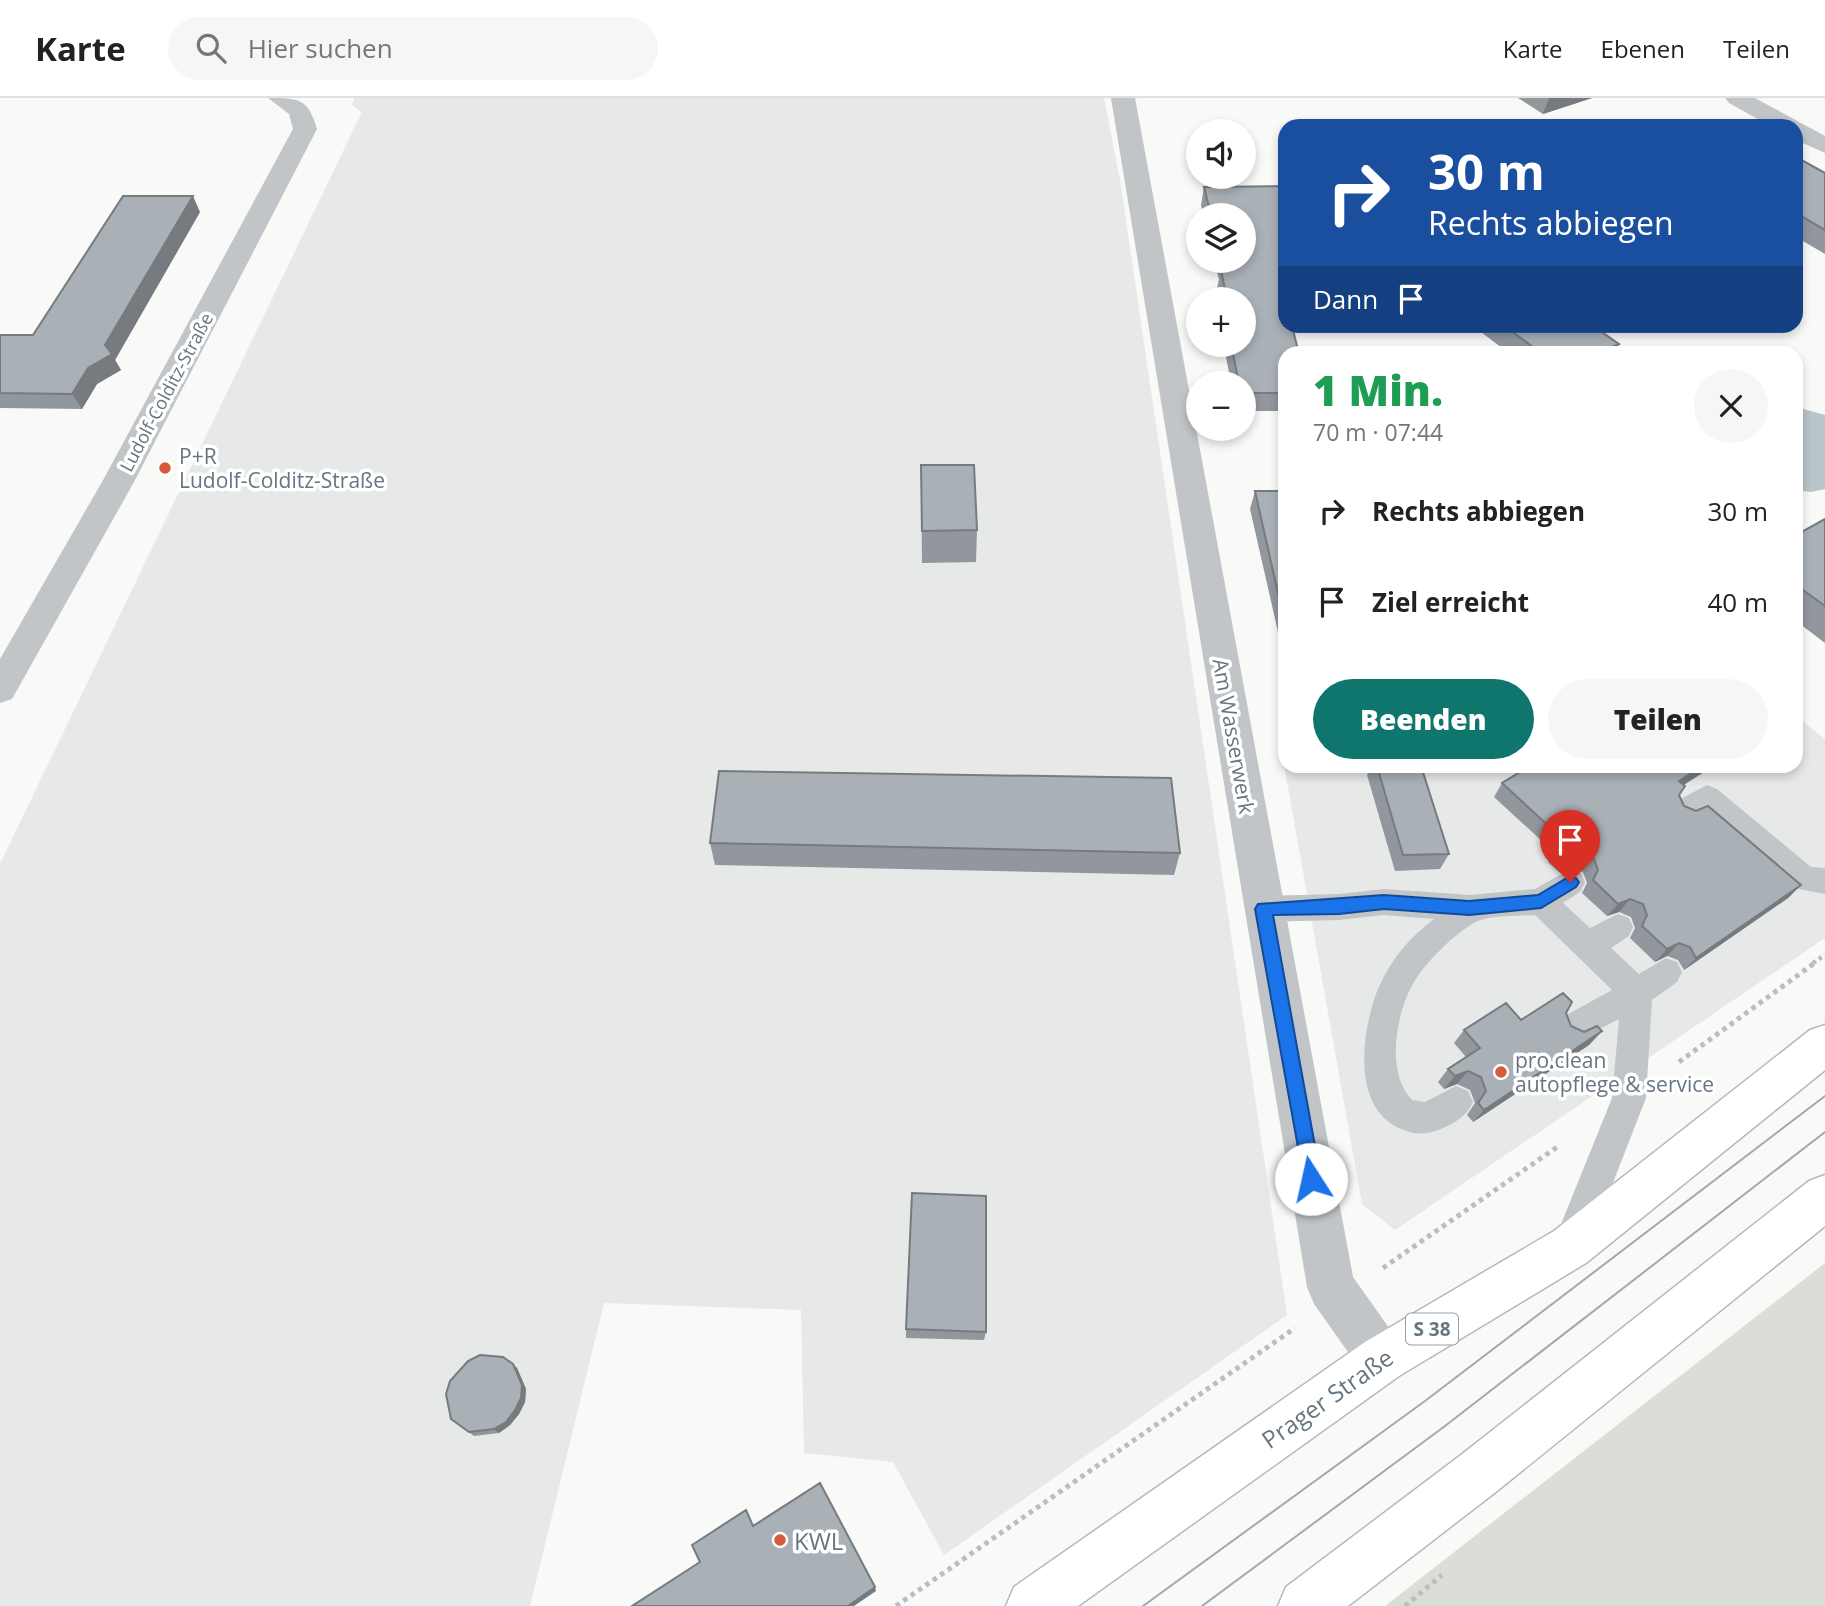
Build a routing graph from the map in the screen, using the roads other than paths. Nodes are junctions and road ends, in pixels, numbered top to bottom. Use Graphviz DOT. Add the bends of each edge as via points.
graph roads {
  1 [pos="280,98"];
  2 [pos="1123,98"];
  3 [pos="1737,98"];
  4 [pos="1775,119"];
  5 [pos="1803,134"];
  6 [pos="1825,146"];
  7 [pos="0,690"];
  8 [pos="1685,810"];
  9 [pos="1570,882"];
  10 [pos="1804,884"];
  11 [pos="1541,901"];
  12 [pos="1469,908"];
  13 [pos="1264,909"];
  14 [pos="1618,927"];
  15 [pos="1588,946"];
  16 [pos="1666,972"];
  17 [pos="1637,993"];
  18 [pos="1572,1028"];
  19 [pos="1825,1044"];
  20 [pos="1456,1102"];
  21 [pos="1825,1197"];
  22 [pos="1570,1247"];
  23 [pos="1382,1359"];
  24 [pos="1033,1606"];
  25 [pos="1305,1606"];
  1 -- 7 [label="street, Ludolf-Colditz-Straße" via="300,111 305,129 118,482"];
  2 -- 13 [label="street, Am Wasserwerk"];
  3 -- 4 [label="street"];
  5 -- 6 [label="street"];
  8 -- 10 [label="lane" via="1706,797 1743,844"];
  9 -- 11 [label="lane"];
  11 -- 12 [label="lane"];
  11 -- 15 [label="lane"];
  12 -- 13 [label="lane" via="1384,902"];
  12 -- 20 [label="lane" via="1401,974 1387,1006 1381,1046 1382,1080 1392,1103 1405,1115 1421,1119"];
  13 -- 23 [label="street, Am Wasserwerk" via="1331,1287"];
  14 -- 15 [label="lane"];
  15 -- 17 [label="lane"];
  16 -- 17 [label="lane"];
  17 -- 18 [label="lane"];
  17 -- 22 [label="lane" via="1629,1098"];
  19 -- 22 [label="main road, Prager Straße / S 38"];
  21 -- 25 [label="main road"];
  22 -- 23 [label="main road, Prager Straße / S 38"];
  23 -- 24 [label="main road, Prager Straße / S 38"];
}
